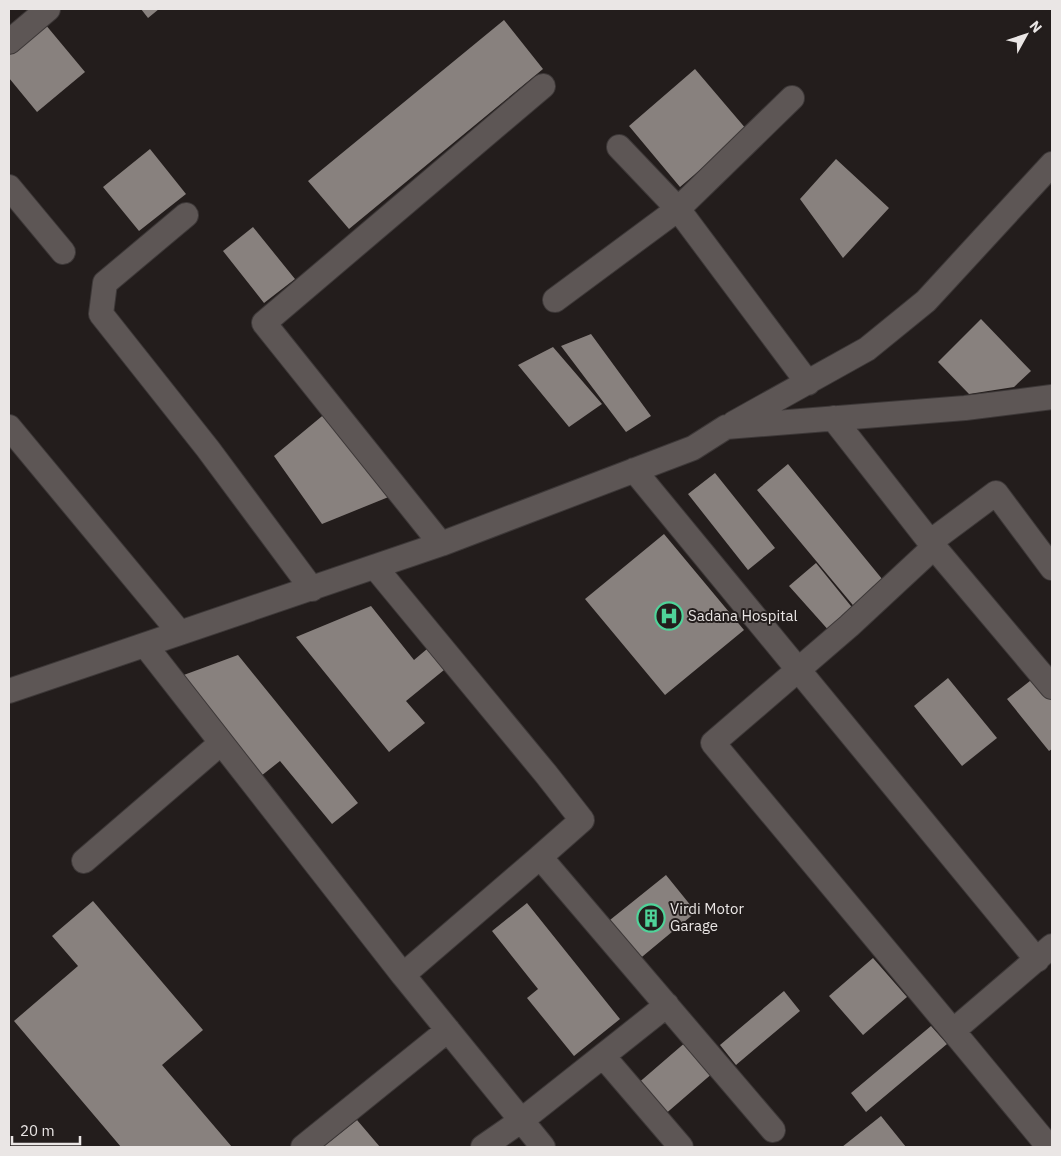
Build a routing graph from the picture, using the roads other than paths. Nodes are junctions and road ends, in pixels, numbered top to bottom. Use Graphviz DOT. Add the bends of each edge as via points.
graph roads {
  1 [pos="40,11"];
  2 [pos="9,42"];
  3 [pos="543,86"];
  4 [pos="792,98"];
  5 [pos="619,147"];
  6 [pos="1052,164"];
  7 [pos="9,186"];
  8 [pos="678,209"];
  9 [pos="186,215"];
  10 [pos="64,252"];
  11 [pos="555,300"];
  12 [pos="808,383"];
  13 [pos="1049,395"];
  14 [pos="832,418"];
  15 [pos="9,427"];
  16 [pos="726,427"];
  17 [pos="634,470"];
  18 [pos="442,544"];
  19 [pos="932,544"];
  20 [pos="375,567"];
  21 [pos="1052,568"];
  22 [pos="312,589"];
  23 [pos="180,633"];
  24 [pos="145,645"];
  25 [pos="799,670"];
  26 [pos="1052,687"];
  27 [pos="9,692"];
  28 [pos="221,743"];
  29 [pos="540,858"];
  30 [pos="84,861"];
  31 [pos="1044,953"];
  32 [pos="403,975"];
  33 [pos="667,1006"];
  34 [pos="448,1030"];
  35 [pos="953,1031"];
  36 [pos="603,1056"];
  37 [pos="522,1120"];
  38 [pos="774,1130"];
  39 [pos="303,1147"];
  40 [pos="483,1147"];
  41 [pos="543,1147"];
  42 [pos="681,1147"];
  43 [pos="1049,1147"];
  1 -- 2 [label="street"];
  3 -- 18 [label="street" via="264,322"];
  4 -- 8 [label="street"];
  5 -- 8 [label="street"];
  6 -- 12 [label="street" via="926,301 868,349"];
  7 -- 10 [label="street"];
  8 -- 11 [label="street"];
  8 -- 12 [label="street"];
  9 -- 22 [label="street" via="105,283 101,314 208,449"];
  12 -- 16 [label="street"];
  13 -- 14 [label="street" via="965,408"];
  14 -- 16 [label="street"];
  14 -- 19 [label="street"];
  15 -- 23 [label="street"];
  16 -- 17 [label="street" via="693,448"];
  17 -- 18 [label="street"];
  17 -- 25 [label="street"];
  18 -- 20 [label="street"];
  19 -- 21 [label="street" via="996,493"];
  19 -- 25 [label="street"];
  19 -- 26 [label="street"];
  20 -- 22 [label="street"];
  20 -- 29 [label="street" via="582,820"];
  22 -- 23 [label="street"];
  23 -- 24 [label="street"];
  24 -- 27 [label="street"];
  24 -- 28 [label="street"];
  25 -- 31 [label="street"];
  25 -- 35 [label="street" via="713,744"];
  28 -- 30 [label="street"];
  28 -- 32 [label="street"];
  29 -- 32 [label="street"];
  29 -- 33 [label="street"];
  31 -- 35 [label="street"];
  32 -- 34 [label="street"];
  33 -- 36 [label="street"];
  33 -- 38 [label="street"];
  34 -- 37 [label="street"];
  34 -- 39 [label="street"];
  35 -- 43 [label="street"];
  36 -- 37 [label="street"];
  36 -- 42 [label="street"];
  37 -- 40 [label="street"];
  37 -- 41 [label="street"];
}
